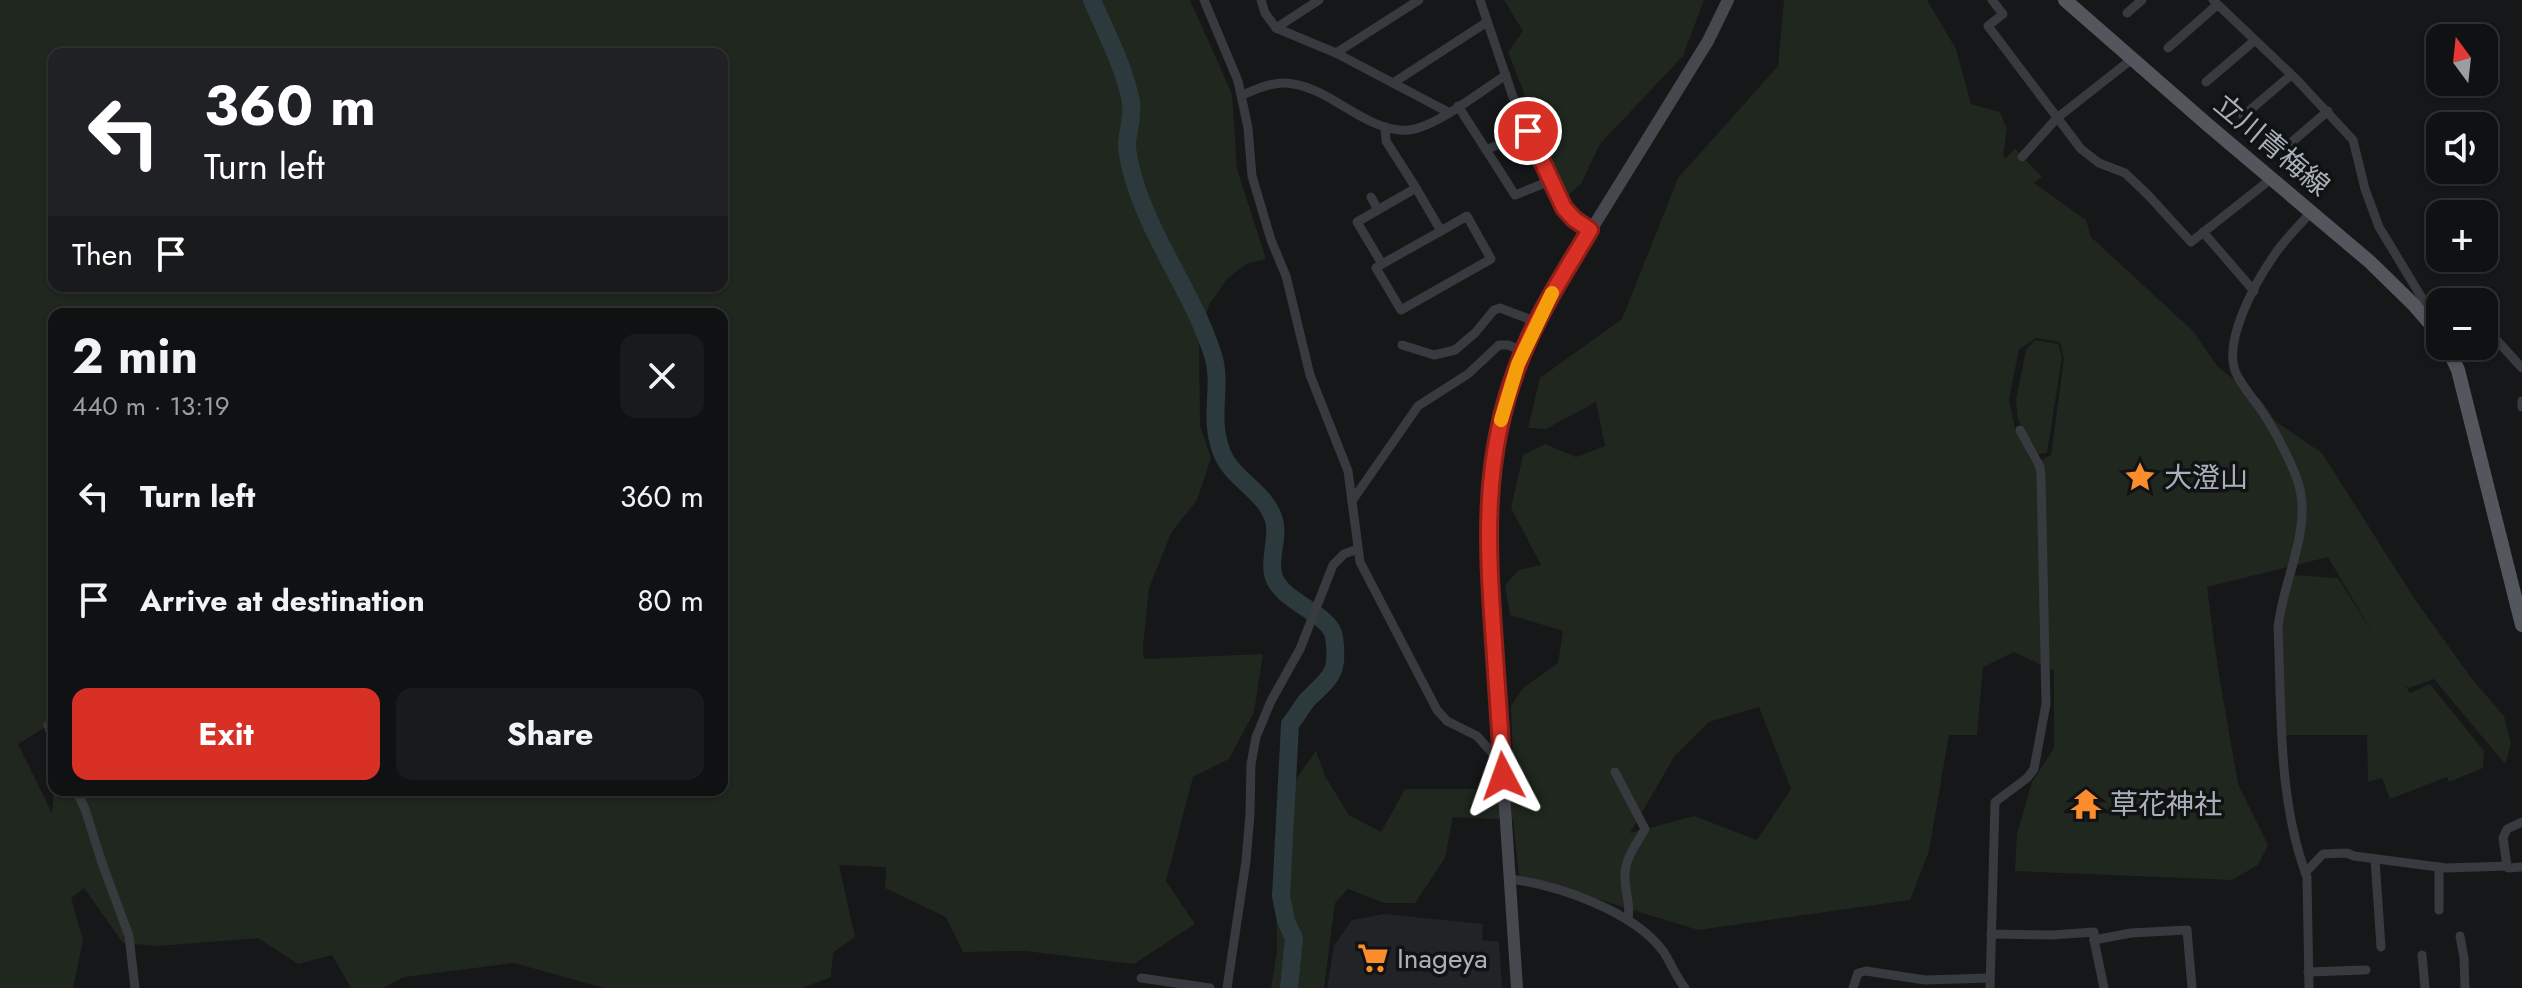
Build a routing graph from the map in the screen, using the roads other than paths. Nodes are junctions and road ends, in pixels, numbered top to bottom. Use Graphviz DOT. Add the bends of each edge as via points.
graph roads {
  1 [pos="1204,0"];
  2 [pos="1261,0"];
  3 [pos="1319,0"];
  4 [pos="1480,0"];
  5 [pos="1728,0"];
  6 [pos="1992,0"];
  7 [pos="2065,0"];
  8 [pos="2142,0"];
  9 [pos="1415,1"];
  10 [pos="2215,3"];
  11 [pos="2127,13"];
  12 [pos="1487,22"];
  13 [pos="1276,28"];
  14 [pos="2254,41"];
  15 [pos="2168,48"];
  16 [pos="1336,53"];
  17 [pos="2132,59"];
  18 [pos="1506,75"];
  19 [pos="2291,75"];
  20 [pos="2206,82"];
  21 [pos="1393,83"];
  22 [pos="1242,95"];
  23 [pos="1458,106"];
  24 [pos="2328,111"];
  25 [pos="1448,112"];
  26 [pos="2243,116"];
  27 [pos="2057,118"];
  28 [pos="1385,127"];
  29 [pos="1528,131"];
  30 [pos="2286,147"];
  31 [pos="1486,150"];
  32 [pos="2022,157"];
  33 [pos="2271,179"];
  34 [pos="1550,181"];
  35 [pos="1416,188"];
  36 [pos="1371,197"];
  37 [pos="1378,210"];
  38 [pos="2311,212"];
  39 [pos="1590,230"];
  40 [pos="1441,231"];
  41 [pos="2203,232"];
  42 [pos="1382,264"];
  43 [pos="2254,291"];
  44 [pos="2426,301"];
  45 [pos="2426,319"];
  46 [pos="1537,322"];
  47 [pos="2498,342"];
  48 [pos="1402,345"];
  49 [pos="1523,351"];
  50 [pos="2453,360"];
  51 [pos="2522,368"];
  52 [pos="2020,430"];
  53 [pos="1352,501"];
  54 [pos="1358,549"];
  55 [pos="2522,625"];
  56 [pos="1502,764"];
  57 [pos="1615,772"];
  58 [pos="79,796"];
  59 [pos="2522,822"];
  60 [pos="2375,859"];
  61 [pos="2507,866"];
  62 [pos="2439,867"];
  63 [pos="2522,867"];
  64 [pos="2305,873"];
  65 [pos="1510,879"];
  66 [pos="2439,910"];
  67 [pos="1628,919"];
  68 [pos="1991,934"];
  69 [pos="2460,936"];
  70 [pos="2094,940"];
  71 [pos="2381,947"];
  72 [pos="2422,955"];
  73 [pos="2366,970"];
  74 [pos="2308,972"];
  75 [pos="1141,978"];
  76 [pos="1990,983"];
  77 [pos="1178,986"];
  78 [pos="135,988"];
  79 [pos="1210,988"];
  80 [pos="1227,988"];
  81 [pos="1517,988"];
  82 [pos="1685,988"];
  83 [pos="1853,988"];
  84 [pos="2104,988"];
  85 [pos="2192,988"];
  86 [pos="2309,988"];
  87 [pos="2425,988"];
  88 [pos="2465,988"];
  1 -- 22 [label="street"];
  2 -- 13 [label="street"];
  3 -- 13 [label="street"];
  4 -- 12 [label="street"];
  5 -- 39 [label="main road"];
  6 -- 27 [label="street" via="2003,14 1988,26"];
  7 -- 17 [label="main road, 立川青梅線"];
  8 -- 11 [label="street"];
  9 -- 16 [label="street"];
  10 -- 14 [label="street"];
  10 -- 15 [label="street"];
  12 -- 18 [label="street"];
  12 -- 21 [label="street"];
  13 -- 16 [label="street"];
  14 -- 19 [label="street"];
  14 -- 20 [label="street"];
  16 -- 21 [label="street"];
  17 -- 27 [label="street"];
  17 -- 33 [label="main road, 立川青梅線"];
  18 -- 23 [label="street"];
  18 -- 29 [label="street"];
  19 -- 24 [label="street"];
  19 -- 26 [label="street"];
  21 -- 25 [label="street"];
  22 -- 28 [label="street" via="1280,82 1296,84"];
  22 -- 53 [label="street" via="1250,170 1286,276 1310,375 1346,465"];
  23 -- 25 [label="street"];
  23 -- 31 [label="street"];
  24 -- 30 [label="street"];
  24 -- 44 [label="street" via="2353,140 2379,227"];
  25 -- 28 [label="street" via="1425,126"];
  27 -- 32 [label="street"];
  27 -- 41 [label="street" via="2081,149 2125,173 2191,242"];
  28 -- 35 [label="street" via="1386,141"];
  29 -- 31 [label="street"];
  29 -- 34 [label="street"];
  31 -- 34 [label="street" via="1515,195"];
  33 -- 38 [label="main road, 立川青梅線"];
  33 -- 41 [label="street"];
  34 -- 39 [label="street" via="1568,214"];
  35 -- 37 [label="street"];
  35 -- 40 [label="street"];
  36 -- 37 [label="street"];
  37 -- 42 [label="street" via="1357,222"];
  38 -- 43 [label="street" via="2277,251"];
  38 -- 45 [label="main road, 立川青梅線"];
  39 -- 46 [label="main road"];
  40 -- 42 [label="street"];
  40 -- 42 [label="street" via="1467,216 1491,259 1401,310 1376,268"];
  41 -- 43 [label="street"];
  43 -- 64 [label="street" via="2231,345 2234,370 2262,411 2301,494 2299,534 2278,628 2284,768"];
  46 -- 48 [label="street" via="1500,308 1455,350 1434,355"];
  46 -- 49 [label="main road"];
  47 -- 51 [label="street"];
  49 -- 53 [label="street" via="1499,345 1468,374 1418,406"];
  49 -- 56 [label="main road" via="1498,433 1488,513"];
  50 -- 55 [label="main road"];
  52 -- 68 [label="street" via="2041,475 2046,704 2034,769 1995,802"];
  53 -- 54 [label="street"];
  54 -- 56 [label="street" via="1437,710 1477,736"];
  54 -- 80 [label="street" via="1333,565 1300,649 1256,737 1246,861"];
  56 -- 65 [label="main road"];
  57 -- 67 [label="street" via="1645,829 1626,861"];
  58 -- 78 [label="street" via="129,936"];
  59 -- 61 [label="street" via="2507,829 2503,838"];
  60 -- 62 [label="street"];
  60 -- 64 [label="street" via="2323,854"];
  60 -- 71 [label="street"];
  61 -- 62 [label="street"];
  61 -- 63 [label="street"];
  62 -- 66 [label="street"];
  64 -- 74 [label="street"];
  65 -- 67 [label="street" via="1555,887"];
  65 -- 81 [label="main road"];
  67 -- 82 [label="street" via="1662,950"];
  68 -- 70 [label="street" via="2094,932"];
  68 -- 76 [label="street"];
  69 -- 88 [label="street"];
  70 -- 84 [label="street"];
  70 -- 85 [label="street" via="2187,930"];
  72 -- 87 [label="street"];
  73 -- 74 [label="street"];
  74 -- 86 [label="street"];
  75 -- 77 [label="street"];
  76 -- 83 [label="street" via="1866,971 1858,973"];
  77 -- 79 [label="street"];
}
